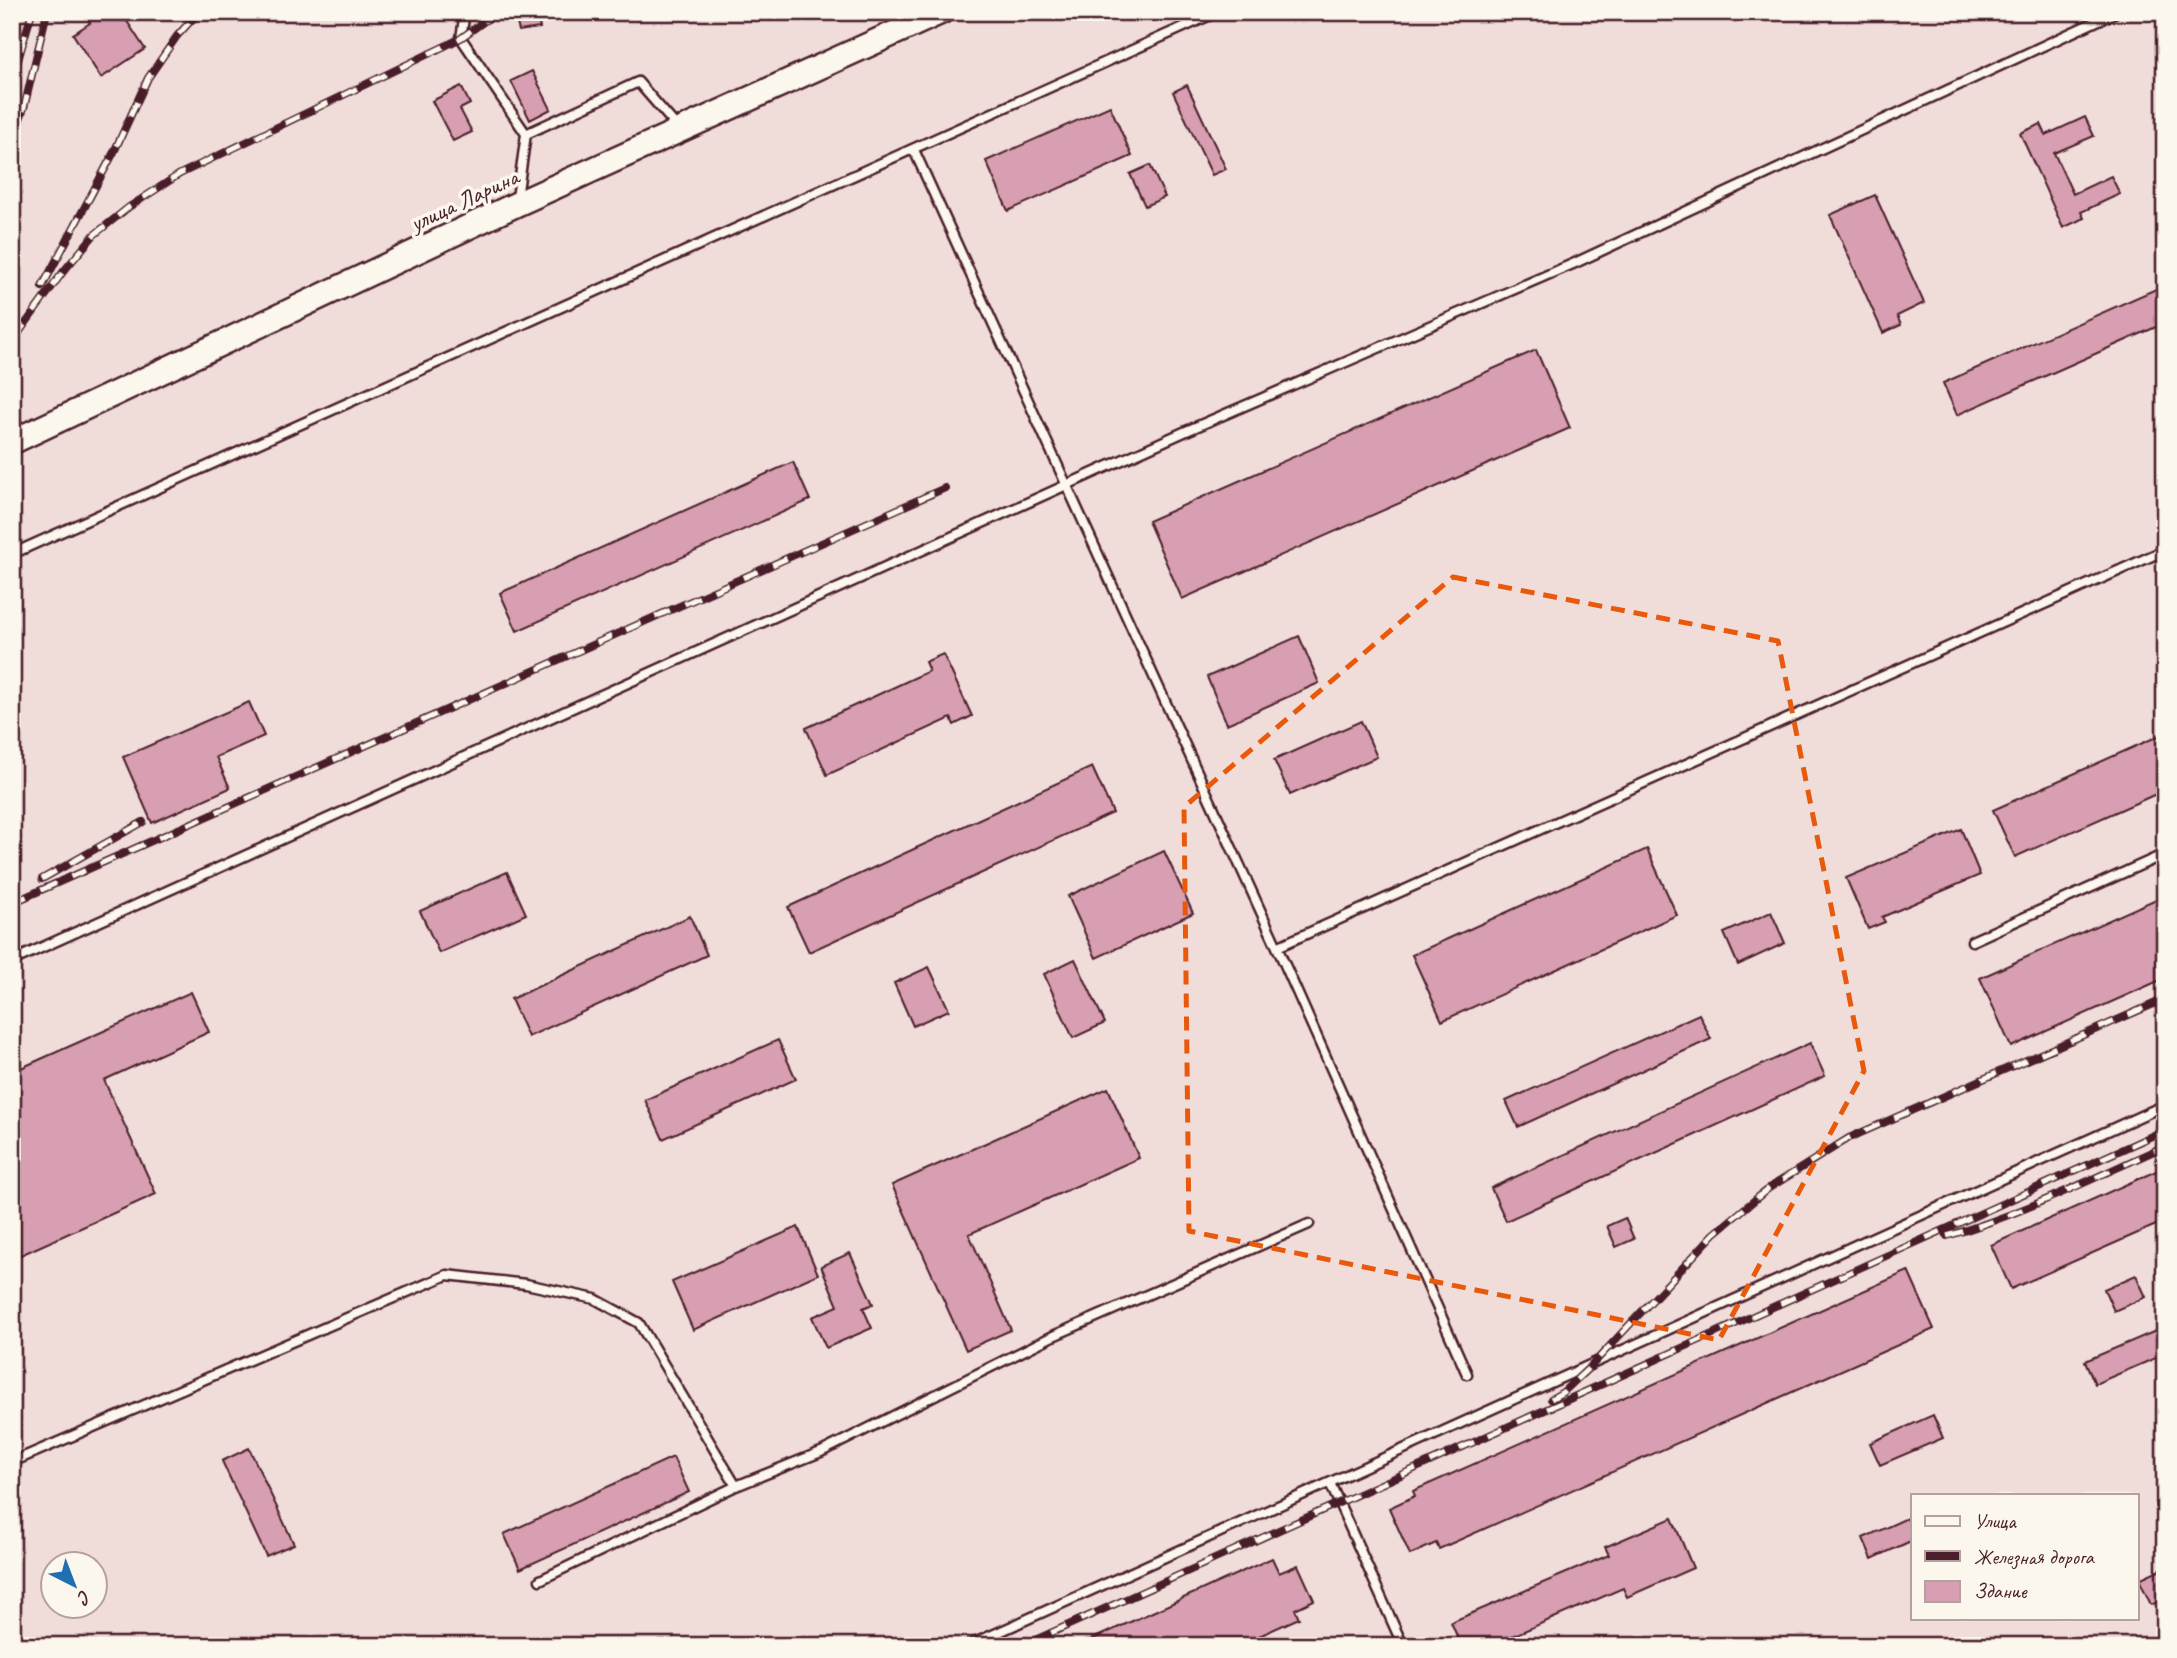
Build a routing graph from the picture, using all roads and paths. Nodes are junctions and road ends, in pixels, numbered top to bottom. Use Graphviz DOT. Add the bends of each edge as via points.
graph roads {
  1 [pos="466,12"];
  2 [pos="941,12"];
  3 [pos="1217,12"];
  4 [pos="2116,12"];
  5 [pos="680,130"];
  6 [pos="526,134"];
  7 [pos="914,149"];
  8 [pos="517,204"];
  9 [pos="12,442"];
  10 [pos="1068,484"];
  11 [pos="2165,550"];
  12 [pos="12,554"];
  13 [pos="2165,854"];
  14 [pos="1972,941"];
  15 [pos="1277,947"];
  16 [pos="12,961"];
  17 [pos="2165,1105"];
  18 [pos="1310,1224"];
  19 [pos="1467,1374"];
  20 [pos="12,1462"];
  21 [pos="1330,1483"];
  22 [pos="736,1486"];
  23 [pos="540,1580"];
  24 [pos="968,1646"];
  25 [pos="1403,1646"];
  1 -- 6 [label="lane" via="461,38"];
  2 -- 5 [label="street, улица Ларина"];
  3 -- 7 [label="lane"];
  4 -- 10 [label="lane" via="1575,263"];
  5 -- 6 [label="lane" via="638,82"];
  5 -- 8 [label="street, улица Ларина"];
  6 -- 8 [label="lane"];
  7 -- 10 [label="lane"];
  7 -- 12 [label="lane"];
  8 -- 9 [label="street, улица Ларина"];
  10 -- 15 [label="lane"];
  10 -- 16 [label="lane"];
  11 -- 15 [label="lane"];
  13 -- 14 [label="lane"];
  15 -- 19 [label="lane"];
  17 -- 21 [label="lane"];
  18 -- 22 [label="lane" via="1053,1336 821,1452"];
  20 -- 22 [label="lane" via="447,1275 526,1284 594,1299 639,1324"];
  21 -- 24 [label="lane"];
  21 -- 25 [label="lane"];
  22 -- 23 [label="lane"];
}
